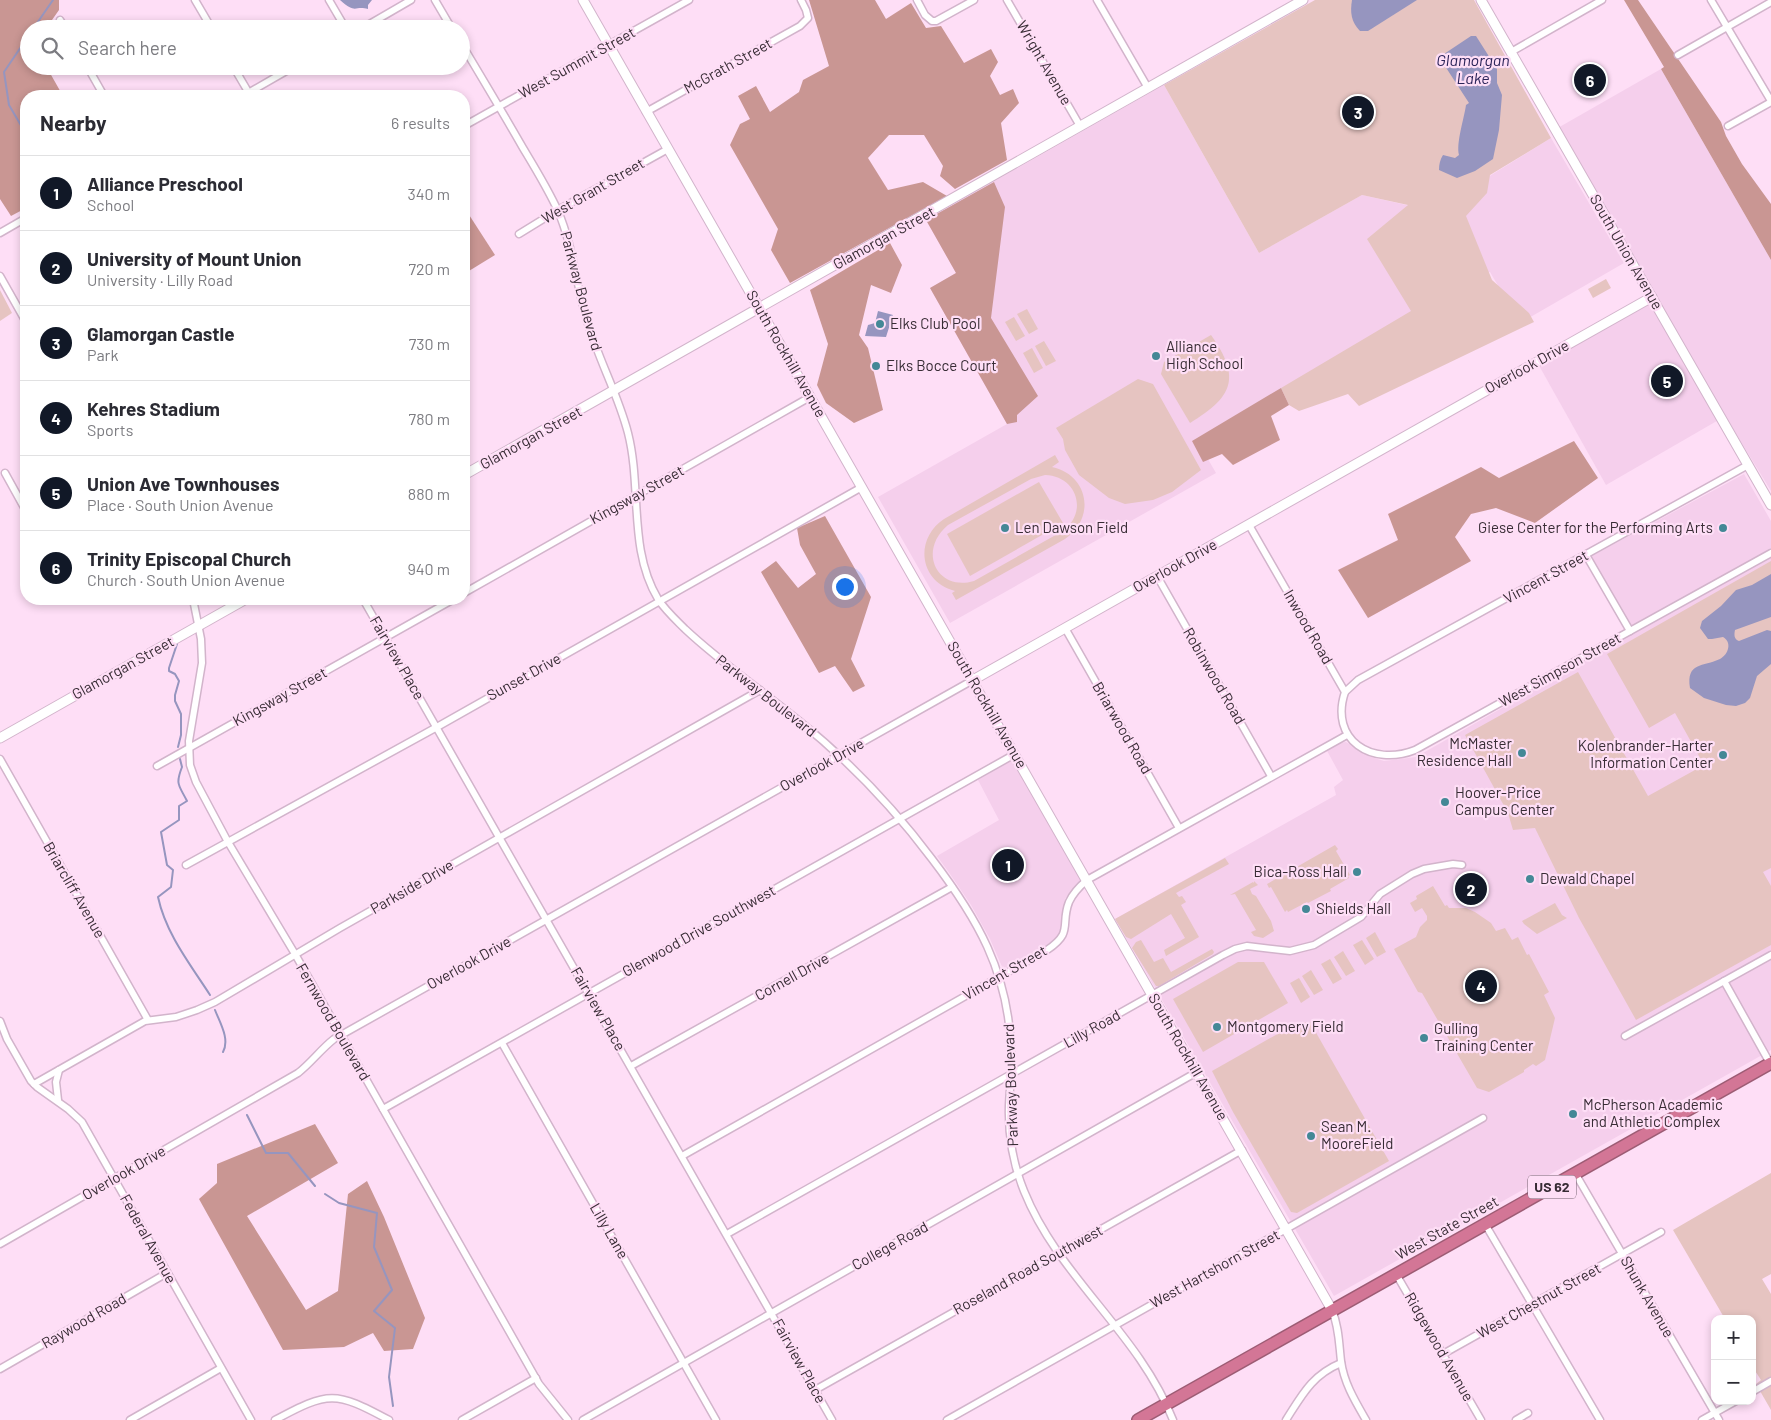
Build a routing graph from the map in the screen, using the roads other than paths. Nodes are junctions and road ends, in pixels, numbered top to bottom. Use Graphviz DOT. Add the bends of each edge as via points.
graph roads {
  1 [pos="195,0"];
  2 [pos="329,0"];
  3 [pos="411,0"];
  4 [pos="435,0"];
  5 [pos="583,0"];
  6 [pos="689,0"];
  7 [pos="801,0"];
  8 [pos="917,0"];
  9 [pos="974,0"];
  10 [pos="1007,0"];
  11 [pos="1097,0"];
  12 [pos="1303,0"];
  13 [pos="1481,0"];
  14 [pos="1602,0"];
  15 [pos="1711,0"];
  16 [pos="1771,2"];
  17 [pos="207,20"];
  18 [pos="341,20"];
  19 [pos="377,20"];
  20 [pos="447,20"];
  21 [pos="1727,27"];
  22 [pos="609,45"];
  23 [pos="1511,52"];
  24 [pos="1678,55"];
  25 [pos="470,59"];
  26 [pos="92,75"];
  27 [pos="238,75"];
  28 [pos="280,75"];
  29 [pos="1148,88"];
  30 [pos="101,90"];
  31 [pos="245,90"];
  32 [pos="256,90"];
  33 [pos="1771,102"];
  34 [pos="499,106"];
  35 [pos="646,112"];
  36 [pos="470,123"];
  37 [pos="1080,126"];
  38 [pos="1728,126"];
  39 [pos="668,149"];
  40 [pos="558,210"];
  41 [pos="20,221"];
  42 [pos="0,233"];
  43 [pos="519,234"];
  44 [pos="0,276"];
  45 [pos="1652,297"];
  46 [pos="760,308"];
  47 [pos="20,311"];
  48 [pos="614,391"];
  49 [pos="810,397"];
  50 [pos="1748,465"];
  51 [pos="470,470"];
  52 [pos="5,473"];
  53 [pos="862,487"];
  54 [pos="636,495"];
  55 [pos="20,500"];
  56 [pos="1771,505"];
  57 [pos="1249,525"];
  58 [pos="1771,553"];
  59 [pos="1586,555"];
  60 [pos="1157,576"];
  61 [pos="470,590"];
  62 [pos="659,601"];
  63 [pos="194,605"];
  64 [pos="235,605"];
  65 [pos="367,605"];
  66 [pos="444,605"];
  67 [pos="199,625"];
  68 [pos="1065,628"];
  69 [pos="1630,631"];
  70 [pos="386,638"];
  71 [pos="973,680"];
  72 [pos="760,690"];
  73 [pos="1345,692"];
  74 [pos="437,727"];
  75 [pos="1347,734"];
  76 [pos="0,738"];
  77 [pos="188,748"];
  78 [pos="1015,754"];
  79 [pos="839,755"];
  80 [pos="0,760"];
  81 [pos="157,766"];
  82 [pos="1271,776"];
  83 [pos="899,818"];
  84 [pos="1179,828"];
  85 [pos="500,837"];
  86 [pos="228,842"];
  87 [pos="186,865"];
  88 [pos="1462,865"];
  89 [pos="1087,880"];
  90 [pos="952,887"];
  91 [pos="547,919"];
  92 [pos="295,954"];
  93 [pos="1771,955"];
  94 [pos="999,977"];
  95 [pos="1724,981"];
  96 [pos="589,992"];
  97 [pos="1152,995"];
  98 [pos="148,1020"];
  99 [pos="0,1021"];
  100 [pos="341,1035"];
  101 [pos="1626,1036"];
  102 [pos="502,1042"];
  103 [pos="1771,1064"];
  104 [pos="631,1066"];
  105 [pos="59,1070"];
  106 [pos="1197,1072"];
  107 [pos="1010,1075"];
  108 [pos="34,1084"];
  109 [pos="58,1100"];
  110 [pos="383,1109"];
  111 [pos="1483,1118"];
  112 [pos="1242,1150"];
  113 [pos="682,1156"];
  114 [pos="1575,1173"];
  115 [pos="1018,1174"];
  116 [pos="114,1179"];
  117 [pos="1485,1224"];
  118 [pos="1286,1229"];
  119 [pos="1661,1232"];
  120 [pos="727,1234"];
  121 [pos="0,1244"];
  122 [pos="1058,1254"];
  123 [pos="1622,1254"];
  124 [pos="167,1273"];
  125 [pos="1396,1274"];
  126 [pos="1532,1304"];
  127 [pos="1332,1310"];
  128 [pos="772,1313"];
  129 [pos="1115,1325"];
  130 [pos="1443,1354"];
  131 [pos="683,1362"];
  132 [pos="1341,1363"];
  133 [pos="221,1368"];
  134 [pos="0,1369"];
  135 [pos="536,1378"];
  136 [pos="1771,1381"];
  137 [pos="815,1390"];
  138 [pos="1756,1390"];
  139 [pos="1166,1404"];
  140 [pos="1729,1405"];
  141 [pos="1528,1413"];
  142 [pos="1714,1413"];
  143 [pos="130,1420"];
  144 [pos="251,1420"];
  145 [pos="275,1420"];
  146 [pos="389,1420"];
  147 [pos="462,1420"];
  148 [pos="568,1420"];
  149 [pos="583,1420"];
  150 [pos="716,1420"];
  151 [pos="832,1420"];
  152 [pos="947,1420"];
  153 [pos="1138,1420"];
  154 [pos="1173,1420"];
  155 [pos="1286,1420"];
  156 [pos="1366,1420"];
  157 [pos="1481,1420"];
  158 [pos="1516,1420"];
  159 [pos="1600,1420"];
  160 [pos="1702,1420"];
  161 [pos="1718,1420"];
  1 -- 17 [label="street"];
  2 -- 18 [label="street"];
  3 -- 19 [label="street"];
  4 -- 20 [label="street"];
  5 -- 22 [label="street, South Rockhill Avenue"];
  6 -- 22 [label="street, West Summit Street"];
  7 -- 35 [label="street, McGrath Street" via="808,18 800,26"];
  8 -- 9 [label="street" via="932,21"];
  10 -- 37 [label="street, Wright Avenue"];
  11 -- 29 [label="street"];
  12 -- 29 [label="street, Glamorgan Street"];
  13 -- 23 [label="street, South Union Avenue"];
  14 -- 23 [label="street"];
  15 -- 21 [label="street"];
  16 -- 21 [label="street"];
  21 -- 24 [label="street"];
  21 -- 33 [label="street"];
  22 -- 34 [label="street, West Summit Street"];
  22 -- 35 [label="street, South Rockhill Avenue"];
  23 -- 45 [label="street, South Union Avenue"];
  25 -- 34 [label="street, Parkway Boulevard"];
  26 -- 30 [label="street"];
  27 -- 31 [label="street"];
  28 -- 32 [label="street"];
  29 -- 37 [label="street, Glamorgan Street"];
  33 -- 38 [label="street"];
  34 -- 36 [label="street, West Summit Street"];
  34 -- 40 [label="street, Parkway Boulevard"];
  35 -- 39 [label="street, South Rockhill Avenue"];
  37 -- 46 [label="street, Glamorgan Street"];
  39 -- 40 [label="street, West Grant Street"];
  39 -- 46 [label="street, South Rockhill Avenue"];
  40 -- 43 [label="street, West Grant Street"];
  40 -- 48 [label="street, Parkway Boulevard" via="590,332"];
  41 -- 42 [label="street"];
  44 -- 47 [label="street"];
  45 -- 50 [label="street, South Union Avenue"];
  45 -- 57 [label="street, Overlook Drive"];
  46 -- 48 [label="street, Glamorgan Street"];
  46 -- 49 [label="street, South Rockhill Avenue"];
  48 -- 51 [label="street, Glamorgan Street"];
  48 -- 54 [label="street, Parkway Boulevard" via="629,436"];
  49 -- 53 [label="street, South Rockhill Avenue"];
  49 -- 54 [label="street, Kingsway Street"];
  50 -- 56 [label="street, South Union Avenue"];
  50 -- 59 [label="street, Vincent Street"];
  52 -- 55 [label="street"];
  53 -- 62 [label="street, Sunset Drive"];
  53 -- 71 [label="street, South Rockhill Avenue"];
  54 -- 61 [label="street, Kingsway Street"];
  54 -- 62 [label="street, Parkway Boulevard" via="636,520 643,560"];
  57 -- 60 [label="street, Overlook Drive"];
  57 -- 73 [label="street, Inwood Road"];
  58 -- 69 [label="street, West Simpson Street"];
  59 -- 69 [label="street"];
  59 -- 73 [label="street, Vincent Street" via="1358,680"];
  60 -- 68 [label="street, Overlook Drive"];
  60 -- 82 [label="street, Robinwood Road"];
  62 -- 72 [label="street, Parkway Boulevard" via="694,637"];
  62 -- 74 [label="street, Sunset Drive"];
  63 -- 67 [label="street, Fernwood Boulevard"];
  64 -- 67 [label="street, Glamorgan Street"];
  65 -- 70 [label="street, Fairview Place"];
  66 -- 70 [label="street, Kingsway Street"];
  67 -- 76 [label="street, Glamorgan Street"];
  67 -- 77 [label="street, Fernwood Boulevard" via="202,664"];
  68 -- 71 [label="street, Overlook Drive"];
  68 -- 84 [label="street, Briarwood Road"];
  69 -- 75 [label="street, West Simpson Street" via="1411,752 1377,754 1361,748"];
  70 -- 74 [label="street, Fairview Place"];
  70 -- 77 [label="street, Kingsway Street"];
  71 -- 78 [label="street, South Rockhill Avenue"];
  71 -- 79 [label="street, Overlook Drive"];
  72 -- 79 [label="street, Parkway Boulevard"];
  72 -- 85 [label="street, Parkside Drive"];
  73 -- 75 [label="street" via="1342,715"];
  74 -- 85 [label="street, Fairview Place"];
  74 -- 86 [label="street, Sunset Drive"];
  75 -- 82 [label="street, Vincent Street"];
  77 -- 81 [label="street, Kingsway Street"];
  77 -- 86 [label="street, Fernwood Boulevard" via="196,782"];
  78 -- 83 [label="street, Glenwood Drive Southwest"];
  78 -- 89 [label="street, South Rockhill Avenue"];
  79 -- 83 [label="street, Parkway Boulevard"];
  79 -- 91 [label="street, Overlook Drive"];
  80 -- 98 [label="street, Briarcliff Avenue"];
  82 -- 84 [label="street, Vincent Street"];
  83 -- 90 [label="street, Parkway Boulevard"];
  83 -- 96 [label="street, Glenwood Drive Southwest"];
  84 -- 89 [label="street, Vincent Street"];
  85 -- 91 [label="street, Fairview Place"];
  85 -- 92 [label="street, Parkside Drive"];
  86 -- 87 [label="street, Sunset Drive"];
  86 -- 92 [label="street, Fernwood Boulevard"];
  88 -- 97 [label="street, Lilly Road" via="1434,867 1412,874 1380,894 1361,917 1314,945 1290,951 1254,946 1235,949"];
  89 -- 94 [label="street, Vincent Street" via="1070,901 1060,940"];
  89 -- 97 [label="street, South Rockhill Avenue"];
  90 -- 94 [label="street, Parkway Boulevard" via="982,934"];
  90 -- 104 [label="street, Cornell Drive"];
  91 -- 96 [label="street, Fairview Place"];
  91 -- 100 [label="street, Overlook Drive"];
  92 -- 98 [label="street, Parkside Drive" via="204,1007 176,1017"];
  92 -- 100 [label="street, Fernwood Boulevard"];
  93 -- 95 [label="street"];
  94 -- 107 [label="street, Parkway Boulevard" via="1010,1026"];
  94 -- 113 [label="street, Vincent Street"];
  95 -- 101 [label="street"];
  95 -- 103 [label="street"];
  96 -- 102 [label="street, Glenwood Drive Southwest"];
  96 -- 104 [label="street, Fairview Place"];
  97 -- 106 [label="street, South Rockhill Avenue"];
  97 -- 107 [label="street, Lilly Road"];
  98 -- 105 [label="street, Parkside Drive"];
  99 -- 108 [label="street, Federal Avenue"];
  100 -- 110 [label="street, Fernwood Boulevard"];
  100 -- 116 [label="street, Overlook Drive" via="327,1044 298,1073"];
  102 -- 110 [label="street, Glenwood Drive Southwest"];
  102 -- 131 [label="street, Lilly Lane"];
  103 -- 114 [label="highway, West State Street / US 62"];
  104 -- 113 [label="street, Fairview Place"];
  105 -- 108 [label="street, Parkside Drive"];
  105 -- 109 [label="street" via="56,1082"];
  106 -- 112 [label="street, South Rockhill Avenue"];
  106 -- 115 [label="street, College Road"];
  107 -- 115 [label="street, Parkway Boulevard" via="1009,1122"];
  107 -- 120 [label="street, Lilly Road"];
  108 -- 109 [label="street, Federal Avenue"];
  109 -- 116 [label="street, Federal Avenue" via="82,1122"];
  110 -- 135 [label="street, Fernwood Boulevard"];
  111 -- 118 [label="street, West Hartshorn Street"];
  112 -- 118 [label="street, South Rockhill Avenue"];
  112 -- 122 [label="street, Roseland Road Southwest"];
  113 -- 120 [label="street, Fairview Place"];
  114 -- 117 [label="highway, West State Street / US 62"];
  114 -- 123 [label="street, Shunk Avenue"];
  115 -- 122 [label="street, Parkway Boulevard"];
  115 -- 128 [label="street, College Road"];
  116 -- 121 [label="street, Overlook Drive"];
  116 -- 124 [label="street, Federal Avenue"];
  117 -- 125 [label="highway, West State Street / US 62"];
  117 -- 126 [label="street"];
  118 -- 127 [label="street, South Rockhill Avenue"];
  118 -- 129 [label="street, West Hartshorn Street"];
  119 -- 123 [label="street, West Chestnut Street"];
  120 -- 128 [label="street, Fairview Place"];
  122 -- 129 [label="street, Parkway Boulevard"];
  122 -- 137 [label="street, Roseland Road Southwest"];
  123 -- 126 [label="street, West Chestnut Street"];
  123 -- 142 [label="street, Shunk Avenue"];
  124 -- 133 [label="street, Federal Avenue"];
  124 -- 134 [label="street, Raywood Road"];
  125 -- 127 [label="highway, West State Street / US 62"];
  125 -- 130 [label="street, Ridgewood Avenue"];
  126 -- 130 [label="street, West Chestnut Street"];
  126 -- 159 [label="street"];
  127 -- 132 [label="street, South Rockhill Avenue" via="1337,1324"];
  127 -- 139 [label="highway, West State Street / US 62"];
  128 -- 131 [label="street, College Road"];
  128 -- 137 [label="street, Fairview Place"];
  129 -- 139 [label="street, Parkway Boulevard"];
  129 -- 152 [label="street, West Hartshorn Street"];
  130 -- 157 [label="street, Ridgewood Avenue"];
  131 -- 149 [label="street, College Road"];
  131 -- 150 [label="street, Lilly Lane"];
  132 -- 155 [label="street" via="1315,1378"];
  132 -- 156 [label="street, South Rockhill Avenue" via="1347,1384"];
  133 -- 143 [label="street"];
  133 -- 144 [label="street, Federal Avenue"];
  135 -- 147 [label="street"];
  135 -- 148 [label="street, Fernwood Boulevard"];
  136 -- 138 [label="street"];
  137 -- 151 [label="street, Fairview Place"];
  139 -- 153 [label="highway, West State Street / US 62"];
  139 -- 154 [label="street, Parkway Boulevard"];
  140 -- 142 [label="street"];
  141 -- 158 [label="street"];
  142 -- 160 [label="street"];
  142 -- 161 [label="street, Shunk Avenue"];
  145 -- 146 [label="street" via="310,1402 332,1397 359,1404"];
}
